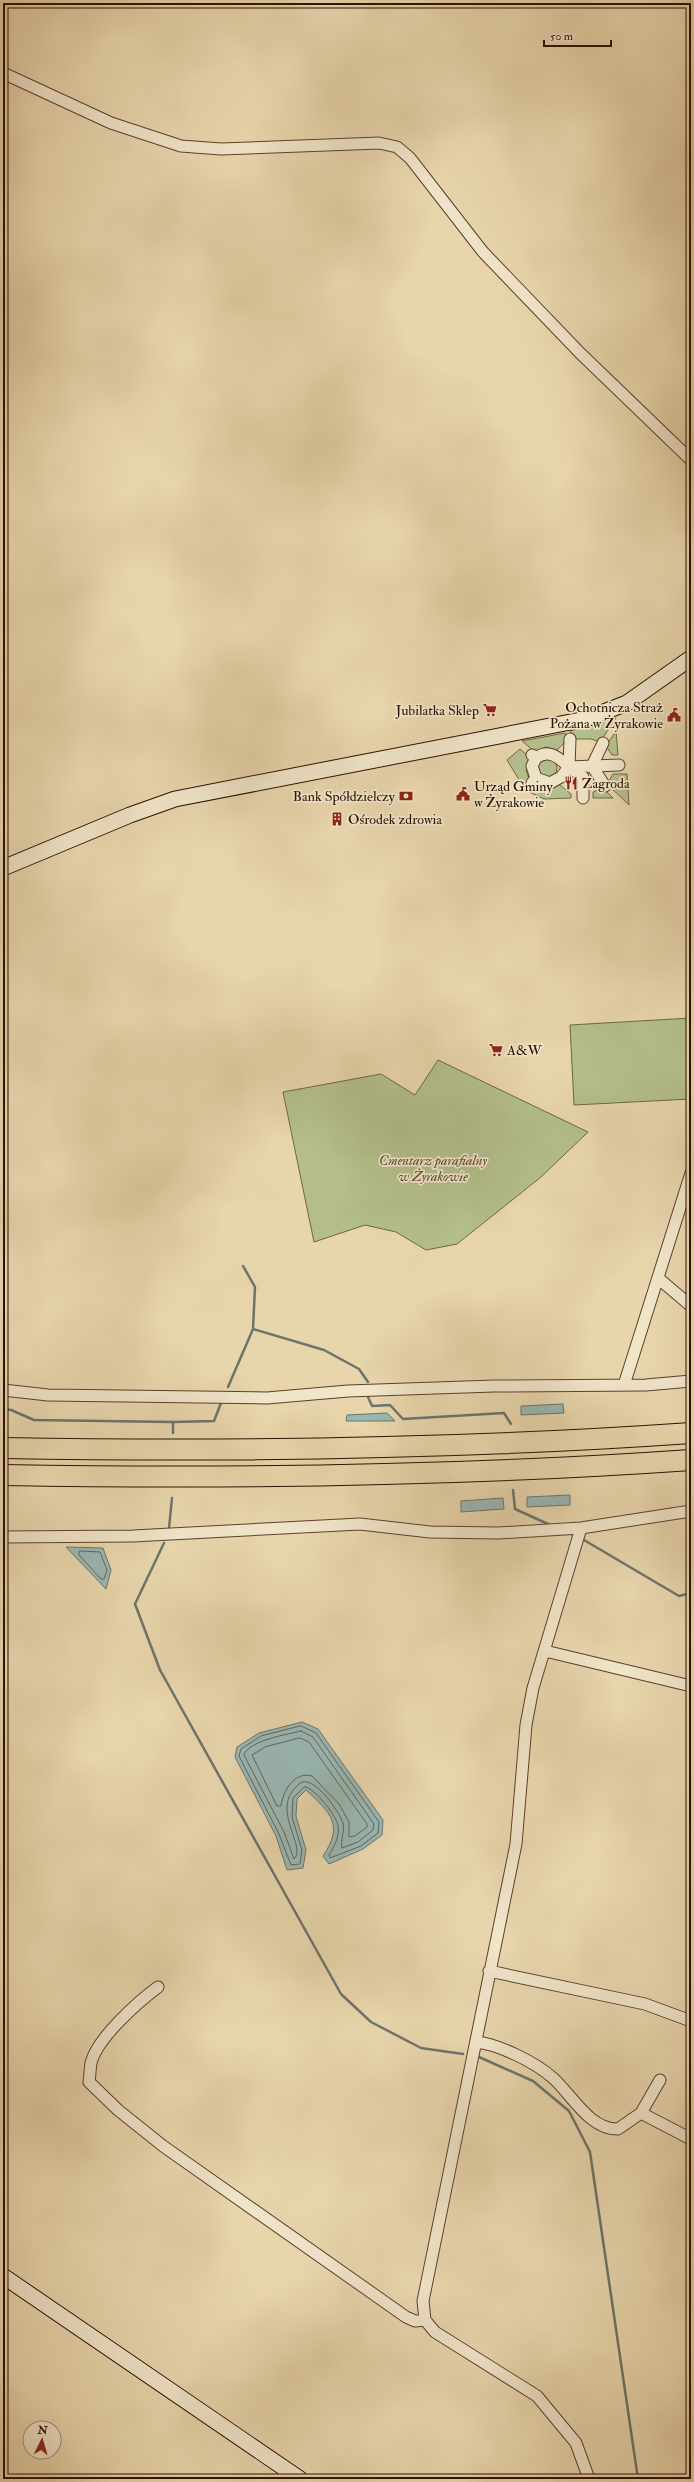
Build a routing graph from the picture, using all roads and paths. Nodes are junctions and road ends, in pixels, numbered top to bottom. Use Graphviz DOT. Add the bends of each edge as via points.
graph roads {
  1 [pos="3,73"];
  2 [pos="691,460"];
  3 [pos="691,658"];
  4 [pos="570,739"];
  5 [pos="603,743"];
  6 [pos="619,765"];
  7 [pos="592,766"];
  8 [pos="569,767"];
  9 [pos="605,786"];
  10 [pos="583,798"];
  11 [pos="3,868"];
  12 [pos="691,1173"];
  13 [pos="658,1278"];
  14 [pos="691,1306"];
  15 [pos="691,1381"];
  16 [pos="624,1386"];
  17 [pos="3,1390"];
  18 [pos="691,1433"];
  19 [pos="3,1448"];
  20 [pos="691,1460"];
  21 [pos="3,1475"];
  22 [pos="691,1511"];
  23 [pos="582,1528"];
  24 [pos="3,1537"];
  25 [pos="545,1651"];
  26 [pos="691,1686"];
  27 [pos="489,1971"];
  28 [pos="158,1987"];
  29 [pos="691,2021"];
  30 [pos="476,2042"];
  31 [pos="660,2080"];
  32 [pos="641,2113"];
  33 [pos="691,2139"];
  34 [pos="3,2276"];
  35 [pos="425,2320"];
  36 [pos="300,2479"];
  37 [pos="589,2479"];
  1 -- 2 [label="street" via="111,123 181,146 221,149 380,143 397,147 410,158 484,252 580,353"];
  3 -- 11 [label="street" via="627,703 586,719 176,799 130,815"];
  4 -- 8 [label="street"];
  5 -- 7 [label="street"];
  6 -- 7 [label="street"];
  7 -- 8 [label="street"];
  7 -- 9 [label="street"];
  8 -- 8 [label="street" via="552,754 534,756 534,780 550,783"];
  8 -- 10 [label="street" via="583,777"];
  12 -- 13 [label="street"];
  13 -- 14 [label="street"];
  13 -- 16 [label="street"];
  15 -- 16 [label="street"];
  16 -- 17 [label="street" via="494,1386 348,1391 268,1398 48,1394"];
  18 -- 19 [label="highway" via="464,1446 336,1449"];
  20 -- 21 [label="highway" via="464,1473 237,1477"];
  22 -- 23 [label="street"];
  23 -- 24 [label="street" via="498,1533 430,1532 360,1524 133,1536"];
  23 -- 25 [label="street"];
  25 -- 26 [label="street"];
  25 -- 27 [label="street" via="533,1688 526,1725 516,1844"];
  27 -- 29 [label="street" via="645,2004"];
  27 -- 30 [label="street"];
  28 -- 35 [label="street" via="135,2005 105,2038 91,2062 89,2082 118,2110 163,2146 406,2317 415,2321"];
  30 -- 32 [label="street" via="490,2043 544,2071 601,2127 618,2129"];
  30 -- 35 [label="street" via="423,2301"];
  31 -- 32 [label="street"];
  32 -- 33 [label="street"];
  34 -- 36 [label="street"];
  35 -- 37 [label="street" via="435,2332 537,2396 576,2443"];
}
